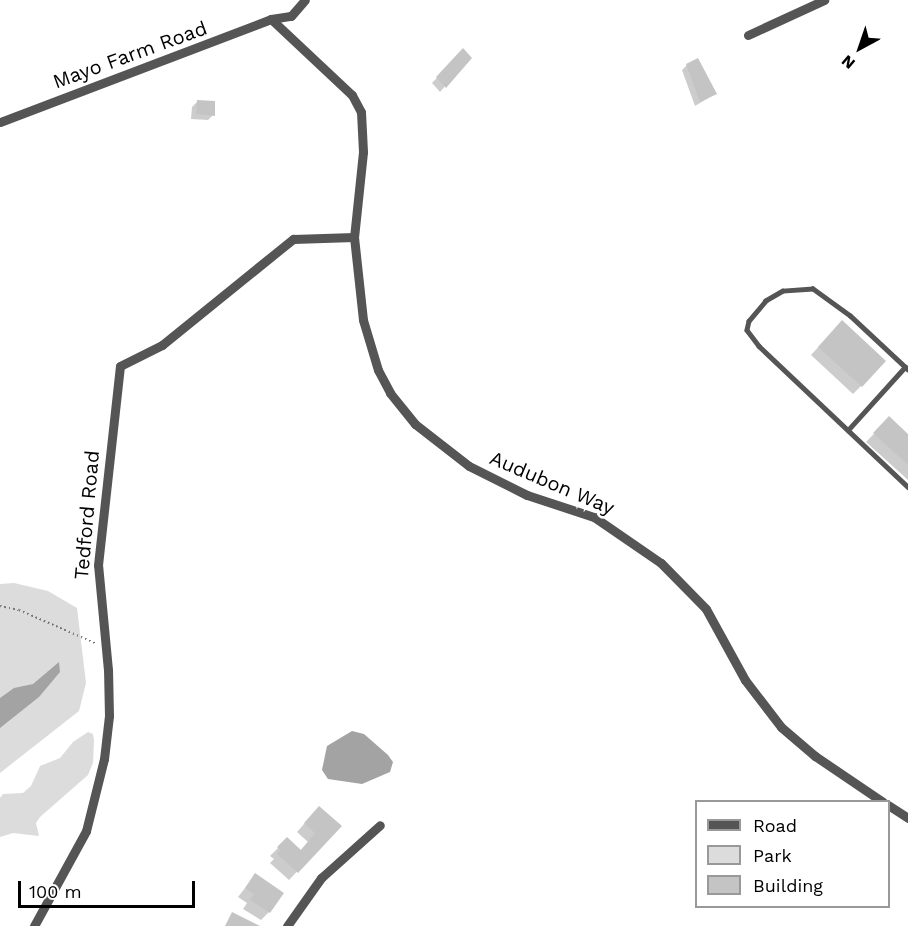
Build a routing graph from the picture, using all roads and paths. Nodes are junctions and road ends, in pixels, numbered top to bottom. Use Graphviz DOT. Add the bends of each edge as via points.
graph roads {
  1 [pos="305,0"];
  2 [pos="824,0"];
  3 [pos="271,19"];
  4 [pos="748,35"];
  5 [pos="0,122"];
  6 [pos="354,237"];
  7 [pos="906,368"];
  8 [pos="848,430"];
  9 [pos="908,486"];
  10 [pos="0,606"];
  11 [pos="103,647"];
  12 [pos="881,800"];
  13 [pos="890,806"];
  14 [pos="908,818"];
  15 [pos="380,825"];
  16 [pos="34,926"];
  17 [pos="287,926"];
  1 -- 3 [label="street" via="291,16"];
  2 -- 4 [label="street"];
  3 -- 5 [label="street, Mayo Farm Road"];
  3 -- 6 [label="street, Audubon Way" via="345,87 361,112 363,152"];
  6 -- 11 [label="street, Tedford Road" via="293,239 162,345 120,366 98,565"];
  6 -- 12 [label="street, Audubon Way" via="370,346 390,393 415,424 469,466 527,495 594,517 661,563 706,609 745,680 781,727 815,756"];
  7 -- 8 [label="lane"];
  7 -- 8 [label="lane" via="850,316 813,289 783,291 753,313 747,330 750,337"];
  8 -- 9 [label="lane"];
  10 -- 11 [label="path" via="19,610"];
  11 -- 16 [label="street, Tedford Road" via="109,716 94,805 74,860"];
  13 -- 14 [label="street"];
  15 -- 17 [label="street" via="321,878"];
}
